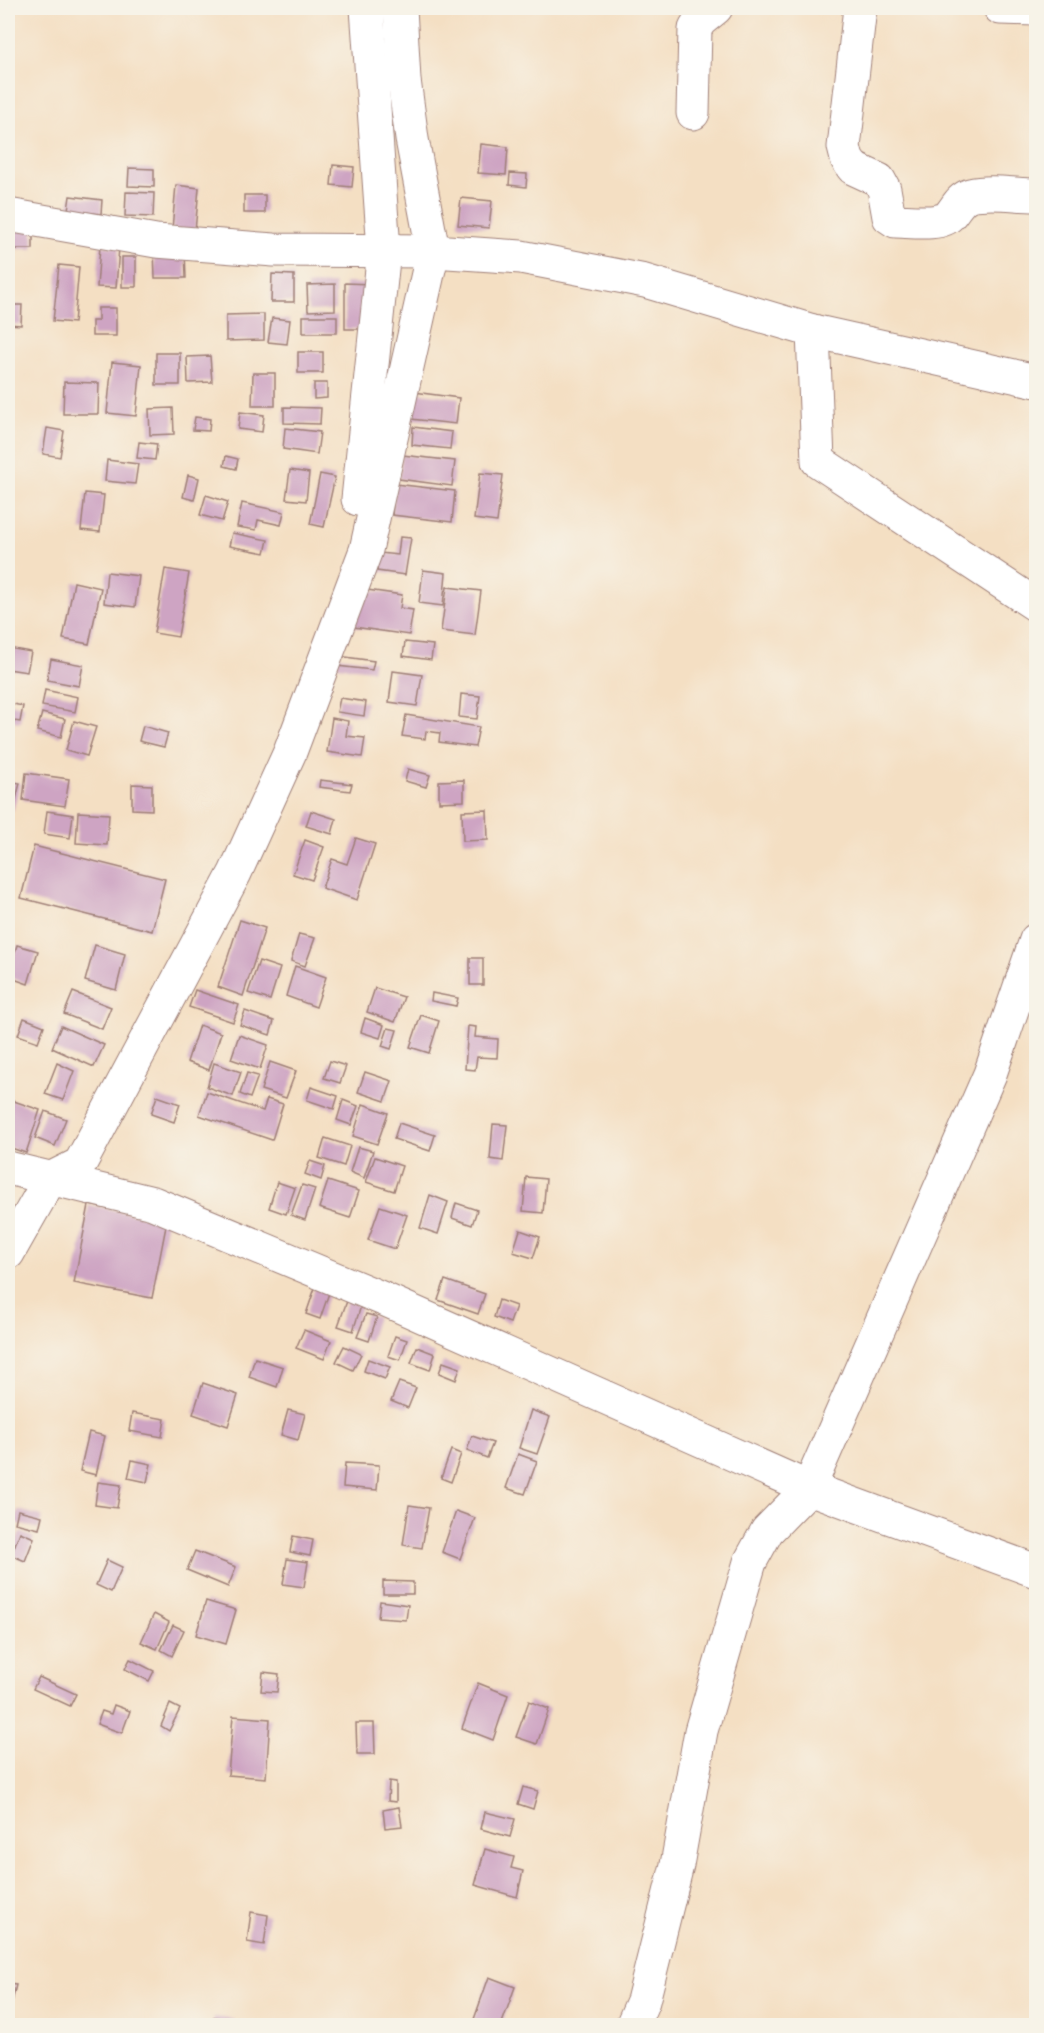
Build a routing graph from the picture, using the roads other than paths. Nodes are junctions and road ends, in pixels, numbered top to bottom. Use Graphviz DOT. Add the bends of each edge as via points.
graph roads {
  1 [pos="367,8"];
  2 [pos="400,8"];
  3 [pos="716,8"];
  4 [pos="860,8"];
  5 [pos="1000,8"];
  6 [pos="1036,9"];
  7 [pos="693,113"];
  8 [pos="1036,195"];
  9 [pos="8,215"];
  10 [pos="384,250"];
  11 [pos="433,250"];
  12 [pos="813,331"];
  13 [pos="1036,381"];
  14 [pos="1036,605"];
  15 [pos="345,606"];
  16 [pos="1036,940"];
  17 [pos="8,1168"];
  18 [pos="50,1179"];
  19 [pos="8,1253"];
  20 [pos="809,1488"];
  21 [pos="1036,1571"];
  22 [pos="632,2025"];
  1 -- 10 [label="street"];
  2 -- 11 [label="street" via="412,139"];
  3 -- 7 [label="street" via="694,29"];
  4 -- 8 [label="street" via="844,147 853,168 879,180 889,217 895,221 939,222 968,196"];
  5 -- 6 [label="street"];
  9 -- 10 [label="street" via="156,241 274,250"];
  10 -- 11 [label="street"];
  10 -- 15 [label="street"];
  11 -- 12 [label="street" via="522,257 645,281"];
  11 -- 15 [label="street" via="366,550"];
  12 -- 13 [label="street"];
  12 -- 14 [label="street" via="818,461"];
  15 -- 18 [label="street" via="290,752 235,873 81,1164"];
  16 -- 20 [label="street" via="990,1074"];
  17 -- 18 [label="street"];
  18 -- 19 [label="street"];
  18 -- 20 [label="street" via="153,1203 386,1300"];
  20 -- 21 [label="street"];
  20 -- 22 [label="street" via="767,1531 750,1562 700,1731 677,1865 643,2001"];
}
